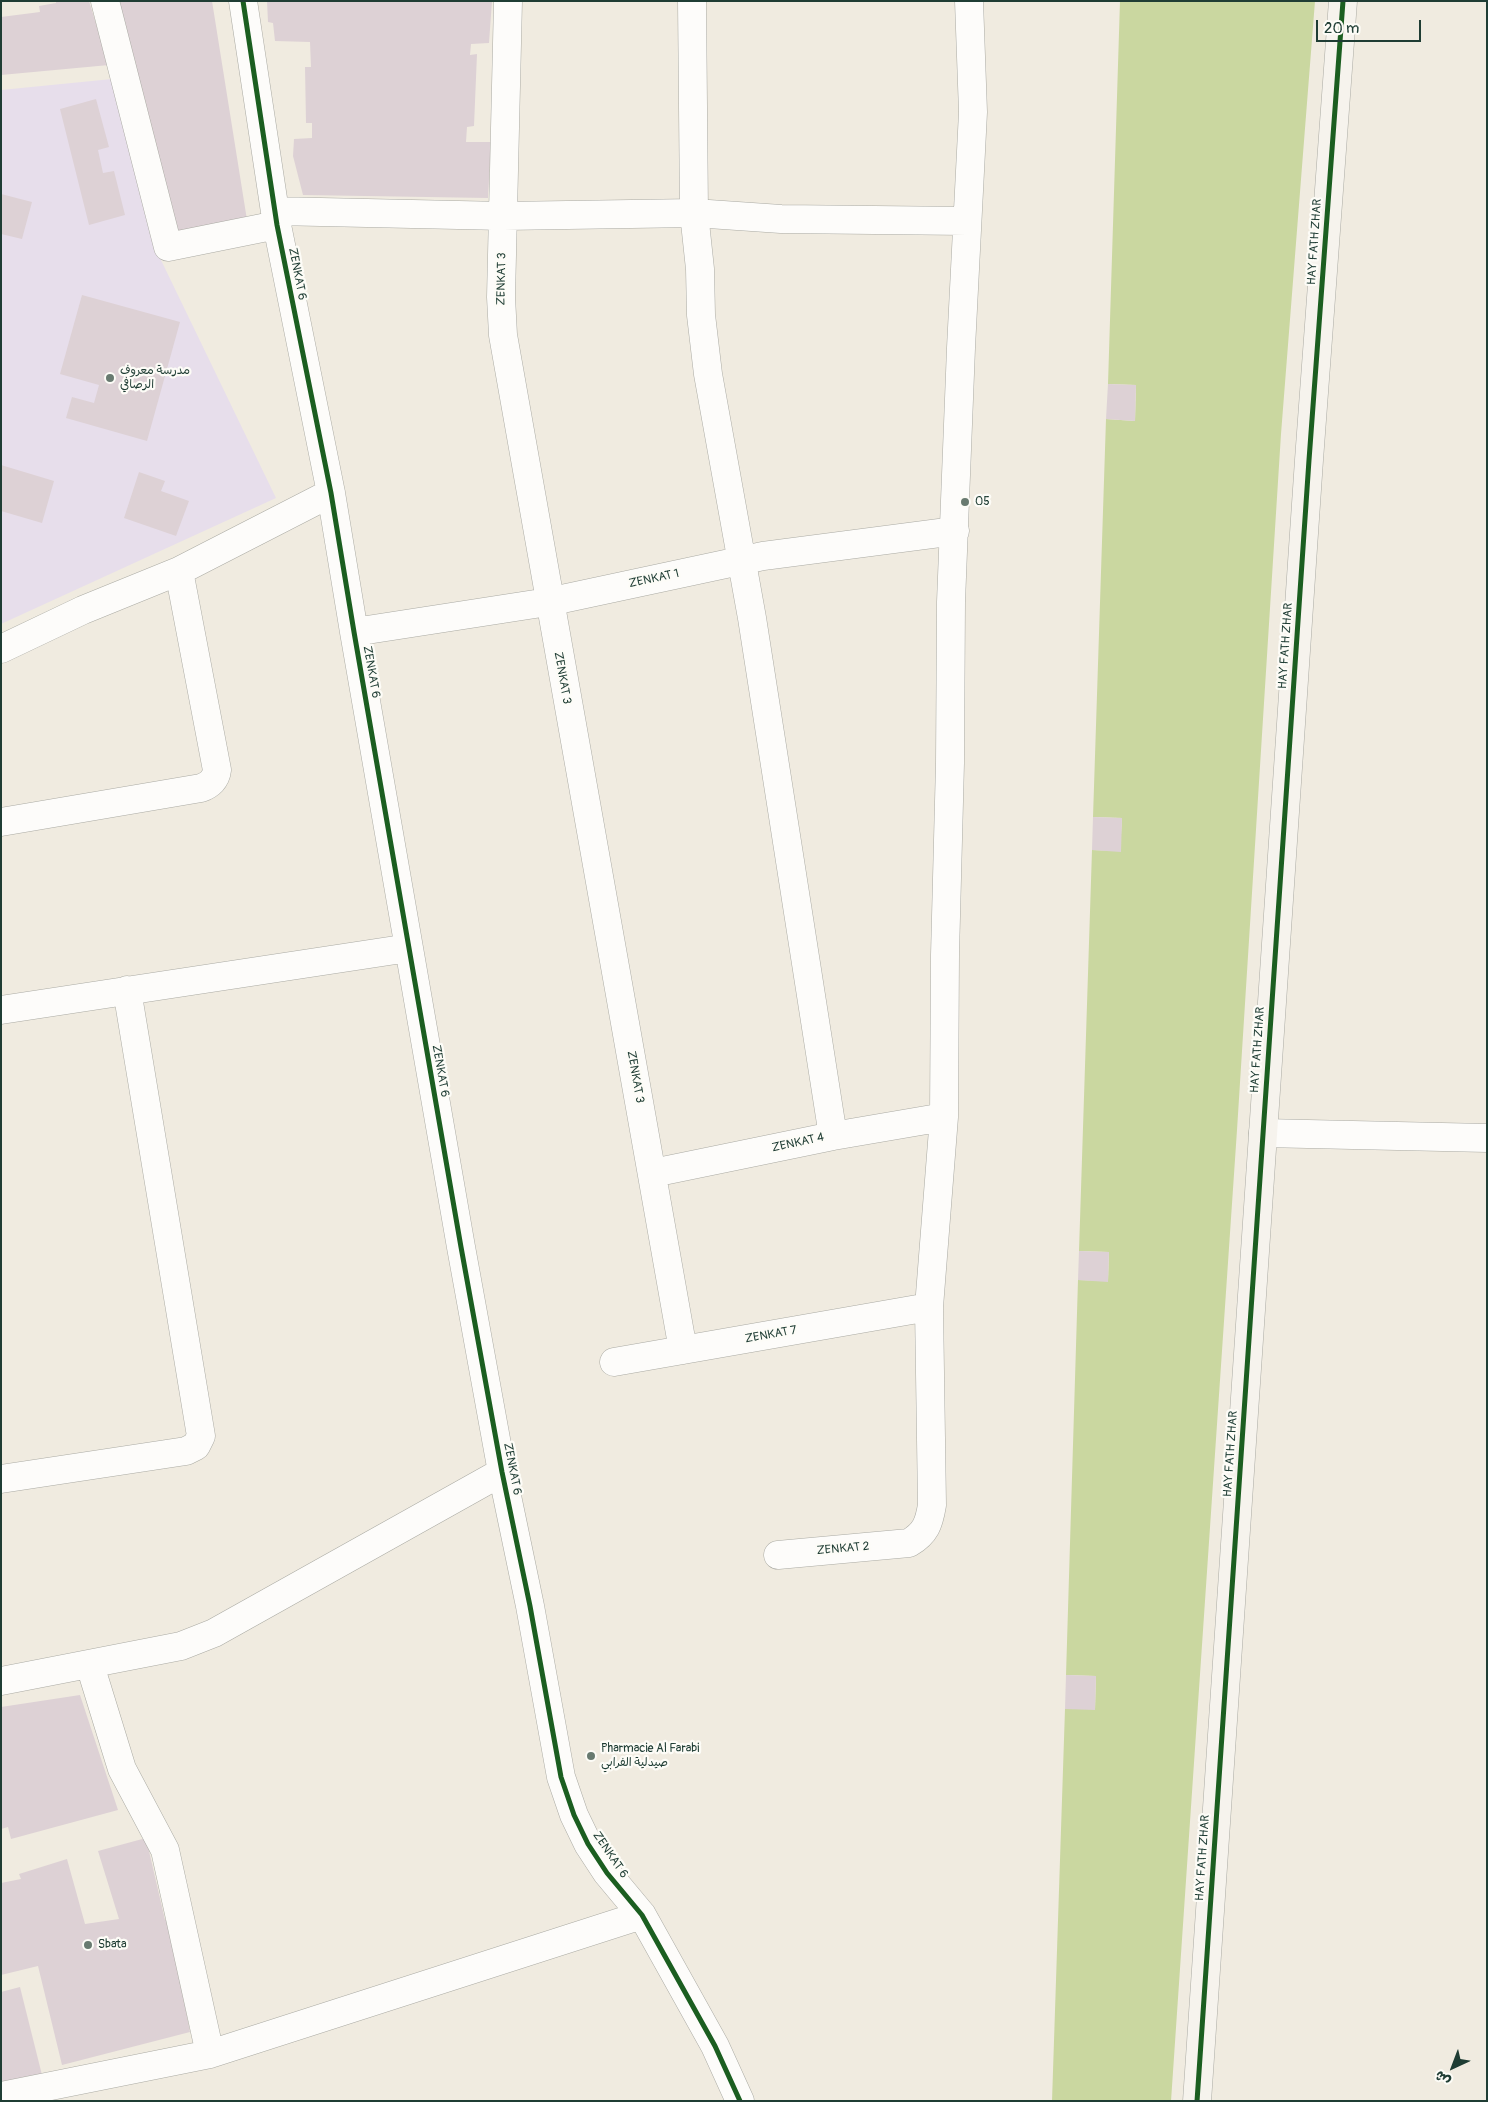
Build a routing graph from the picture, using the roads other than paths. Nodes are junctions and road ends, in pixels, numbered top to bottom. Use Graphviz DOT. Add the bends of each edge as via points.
graph roads {
  1 [pos="105,1"];
  2 [pos="242,1"];
  3 [pos="508,1"];
  4 [pos="692,1"];
  5 [pos="969,1"];
  6 [pos="1343,1"];
  7 [pos="694,213"];
  8 [pos="504,216"];
  9 [pos="276,218"];
  10 [pos="967,221"];
  11 [pos="332,493"];
  12 [pos="955,531"];
  13 [pos="741,561"];
  14 [pos="179,571"];
  15 [pos="548,602"];
  16 [pos="354,632"];
  17 [pos="1,649"];
  18 [pos="1,822"];
  19 [pos="409,948"];
  20 [pos="127,990"];
  21 [pos="1,1010"];
  22 [pos="944,1117"];
  23 [pos="1263,1133"];
  24 [pos="833,1136"];
  25 [pos="1487,1138"];
  26 [pos="653,1173"];
  27 [pos="929,1307"];
  28 [pos="683,1350"];
  29 [pos="614,1362"];
  30 [pos="2,1472"];
  31 [pos="502,1472"];
  32 [pos="778,1554"];
  33 [pos="90,1665"];
  34 [pos="1,1681"];
  35 [pos="642,1915"];
  36 [pos="210,2054"];
  37 [pos="1,2096"];
  38 [pos="740,2101"];
  39 [pos="1197,2101"];
  1 -- 9 [label="street" via="168,247"];
  2 -- 9 [label="street, ZENKAT 6"];
  3 -- 8 [label="street, ZENKAT 3"];
  4 -- 7 [label="street"];
  5 -- 10 [label="street" via="973,112"];
  6 -- 23 [label="street, HAY FATH ZHAR"];
  7 -- 8 [label="street"];
  7 -- 10 [label="street" via="781,220"];
  7 -- 13 [label="street" via="708,374"];
  8 -- 9 [label="street"];
  8 -- 15 [label="street, ZENKAT 3" via="502,335"];
  9 -- 11 [label="street, ZENKAT 6"];
  10 -- 12 [label="street"];
  11 -- 14 [label="street"];
  11 -- 16 [label="street, ZENKAT 6"];
  12 -- 13 [label="street, ZENKAT 1" via="811,548"];
  12 -- 22 [label="street" via="950,630"];
  13 -- 15 [label="street, ZENKAT 1"];
  13 -- 24 [label="street"];
  14 -- 17 [label="street" via="83,610"];
  14 -- 18 [label="street" via="217,770 214,779 201,788"];
  15 -- 16 [label="street, ZENKAT 1"];
  15 -- 26 [label="street, ZENKAT 3"];
  16 -- 19 [label="street, ZENKAT 6"];
  19 -- 20 [label="street"];
  19 -- 31 [label="street, ZENKAT 6"];
  20 -- 21 [label="street"];
  20 -- 30 [label="street" via="201,1436 196,1446 186,1451"];
  22 -- 24 [label="street, ZENKAT 4"];
  22 -- 27 [label="street"];
  23 -- 25 [label="street"];
  23 -- 39 [label="street, HAY FATH ZHAR"];
  24 -- 26 [label="street, ZENKAT 4"];
  26 -- 28 [label="street, ZENKAT 3"];
  27 -- 28 [label="street, ZENKAT 7"];
  27 -- 32 [label="street, ZENKAT 2" via="932,1505 924,1531 909,1542"];
  28 -- 29 [label="street, ZENKAT 7"];
  31 -- 33 [label="street" via="214,1633 180,1646"];
  31 -- 35 [label="street, ZENKAT 6" via="561,1778 588,1844"];
  33 -- 34 [label="street"];
  33 -- 36 [label="street" via="122,1769 165,1850"];
  35 -- 36 [label="street"];
  35 -- 38 [label="street, ZENKAT 6" via="714,2046"];
  36 -- 37 [label="street"];
}
